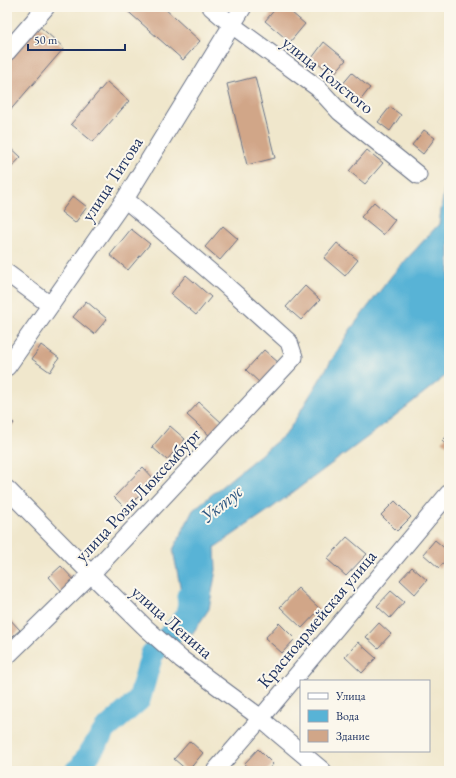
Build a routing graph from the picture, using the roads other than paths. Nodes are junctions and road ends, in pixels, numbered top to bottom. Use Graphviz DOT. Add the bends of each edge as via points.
graph roads {
  1 [pos="46,7"];
  2 [pos="211,7"];
  3 [pos="243,7"];
  4 [pos="232,25"];
  5 [pos="7,52"];
  6 [pos="418,175"];
  7 [pos="125,199"];
  8 [pos="7,273"];
  9 [pos="50,305"];
  10 [pos="7,366"];
  11 [pos="7,489"];
  12 [pos="449,493"];
  13 [pos="91,574"];
  14 [pos="7,656"];
  15 [pos="261,718"];
  16 [pos="300,751"];
  17 [pos="301,752"];
  18 [pos="215,771"];
  19 [pos="323,771"];
  1 -- 5 [label="street"];
  2 -- 4 [label="street, улица Толстого"];
  3 -- 4 [label="street, улица Титова"];
  4 -- 6 [label="street, улица Толстого" via="318,88 340,112"];
  4 -- 7 [label="street, улица Титова"];
  7 -- 9 [label="street, улица Титова"];
  7 -- 13 [label="street, улица Розы Люксембург" via="289,342 294,357"];
  8 -- 9 [label="street"];
  9 -- 10 [label="street, улица Титова"];
  11 -- 13 [label="street, улица Ленина"];
  12 -- 15 [label="street, Красноармейская улица"];
  13 -- 14 [label="street, улица Розы Люксембург"];
  13 -- 15 [label="street, улица Ленина" via="181,659"];
  15 -- 16 [label="street, улица Ленина"];
  15 -- 18 [label="street, Красноармейская улица"];
  17 -- 19 [label="street, улица Ленина"];
}
